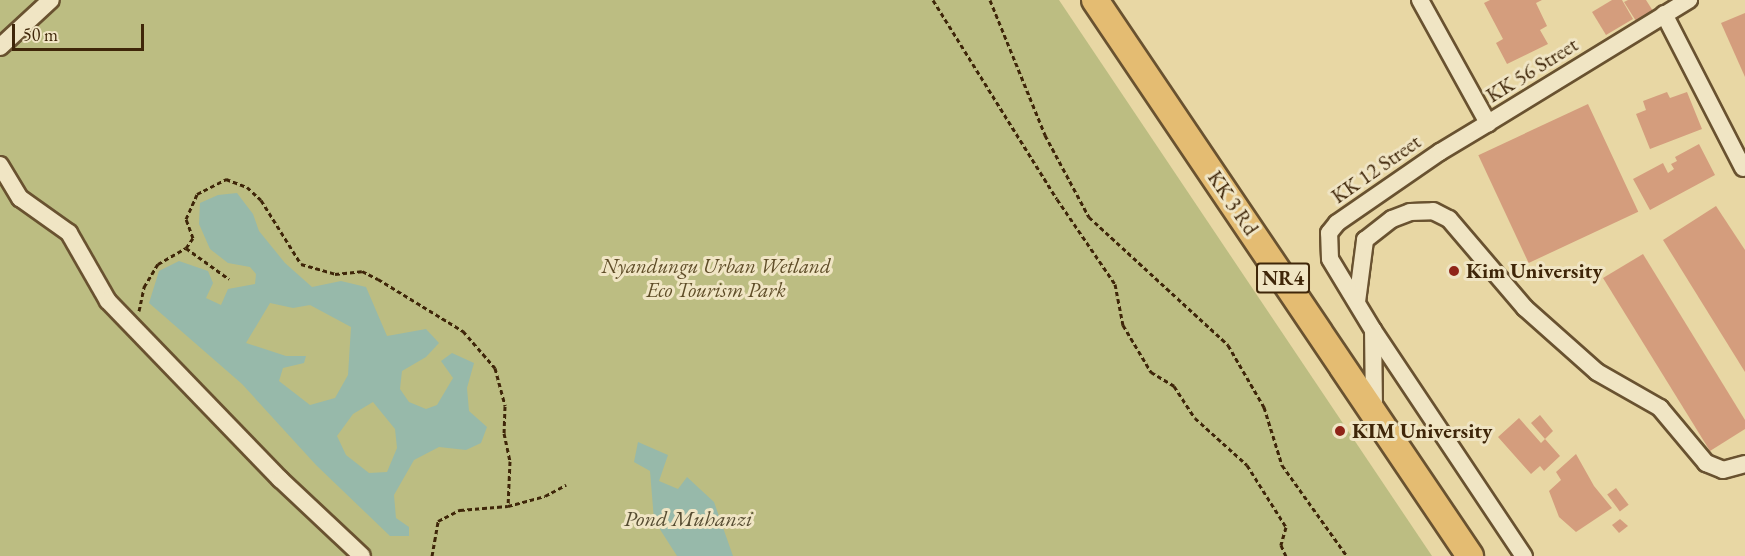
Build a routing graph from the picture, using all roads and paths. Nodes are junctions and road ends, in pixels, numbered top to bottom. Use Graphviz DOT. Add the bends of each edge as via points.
graph roads {
  1 [pos="51,0"];
  2 [pos="933,0"];
  3 [pos="990,0"];
  4 [pos="1095,0"];
  5 [pos="1420,0"];
  6 [pos="1689,0"];
  7 [pos="1664,14"];
  8 [pos="0,47"];
  9 [pos="1488,123"];
  10 [pos="0,165"];
  11 [pos="1743,168"];
  12 [pos="186,248"];
  13 [pos="230,279"];
  14 [pos="1357,302"];
  15 [pos="133,326"];
  16 [pos="1373,330"];
  17 [pos="1374,409"];
  18 [pos="1745,464"];
  19 [pos="566,485"];
  20 [pos="508,506"];
  21 [pos="362,556"];
  22 [pos="432,556"];
  23 [pos="1286,556"];
  24 [pos="1347,556"];
  25 [pos="1470,556"];
  26 [pos="1524,556"];
  1 -- 8 [label="street"];
  2 -- 23 [label="path" via="1115,284 1123,326 1151,372 1174,386 1195,418 1247,465 1275,509 1286,527 1281,545"];
  3 -- 24 [label="path" via="1045,135 1089,216 1228,345 1264,407 1282,465"];
  4 -- 17 [label="highway, KK 3 Rd / NR4"];
  5 -- 9 [label="street, KK 56 Street"];
  6 -- 7 [label="street, KK 56 Street"];
  7 -- 9 [label="street, KK 56 Street"];
  7 -- 11 [label="street"];
  9 -- 14 [label="street, KK 12 Street" via="1365,204 1329,234 1330,259"];
  10 -- 15 [label="street" via="20,198 69,233 108,301"];
  12 -- 13 [label="path"];
  12 -- 15 [label="path" via="158,264 144,287"];
  12 -- 20 [label="path" via="193,238 186,219 197,194 226,179 247,187 261,200 301,264 335,274 362,271 463,331 495,368 505,406 504,433 510,461"];
  14 -- 16 [label="street, KK 12 Street"];
  14 -- 18 [label="street" via="1365,240 1392,219 1410,212 1433,211 1449,219 1525,308 1597,372 1660,408 1706,463 1723,470"];
  15 -- 21 [label="street" via="280,479"];
  16 -- 17 [label="street, KK 12 Street"];
  16 -- 26 [label="street"];
  17 -- 25 [label="highway, KK 3 Rd / NR4"];
  19 -- 20 [label="path" via="545,496"];
  20 -- 22 [label="path" via="460,510 438,520"];
}
